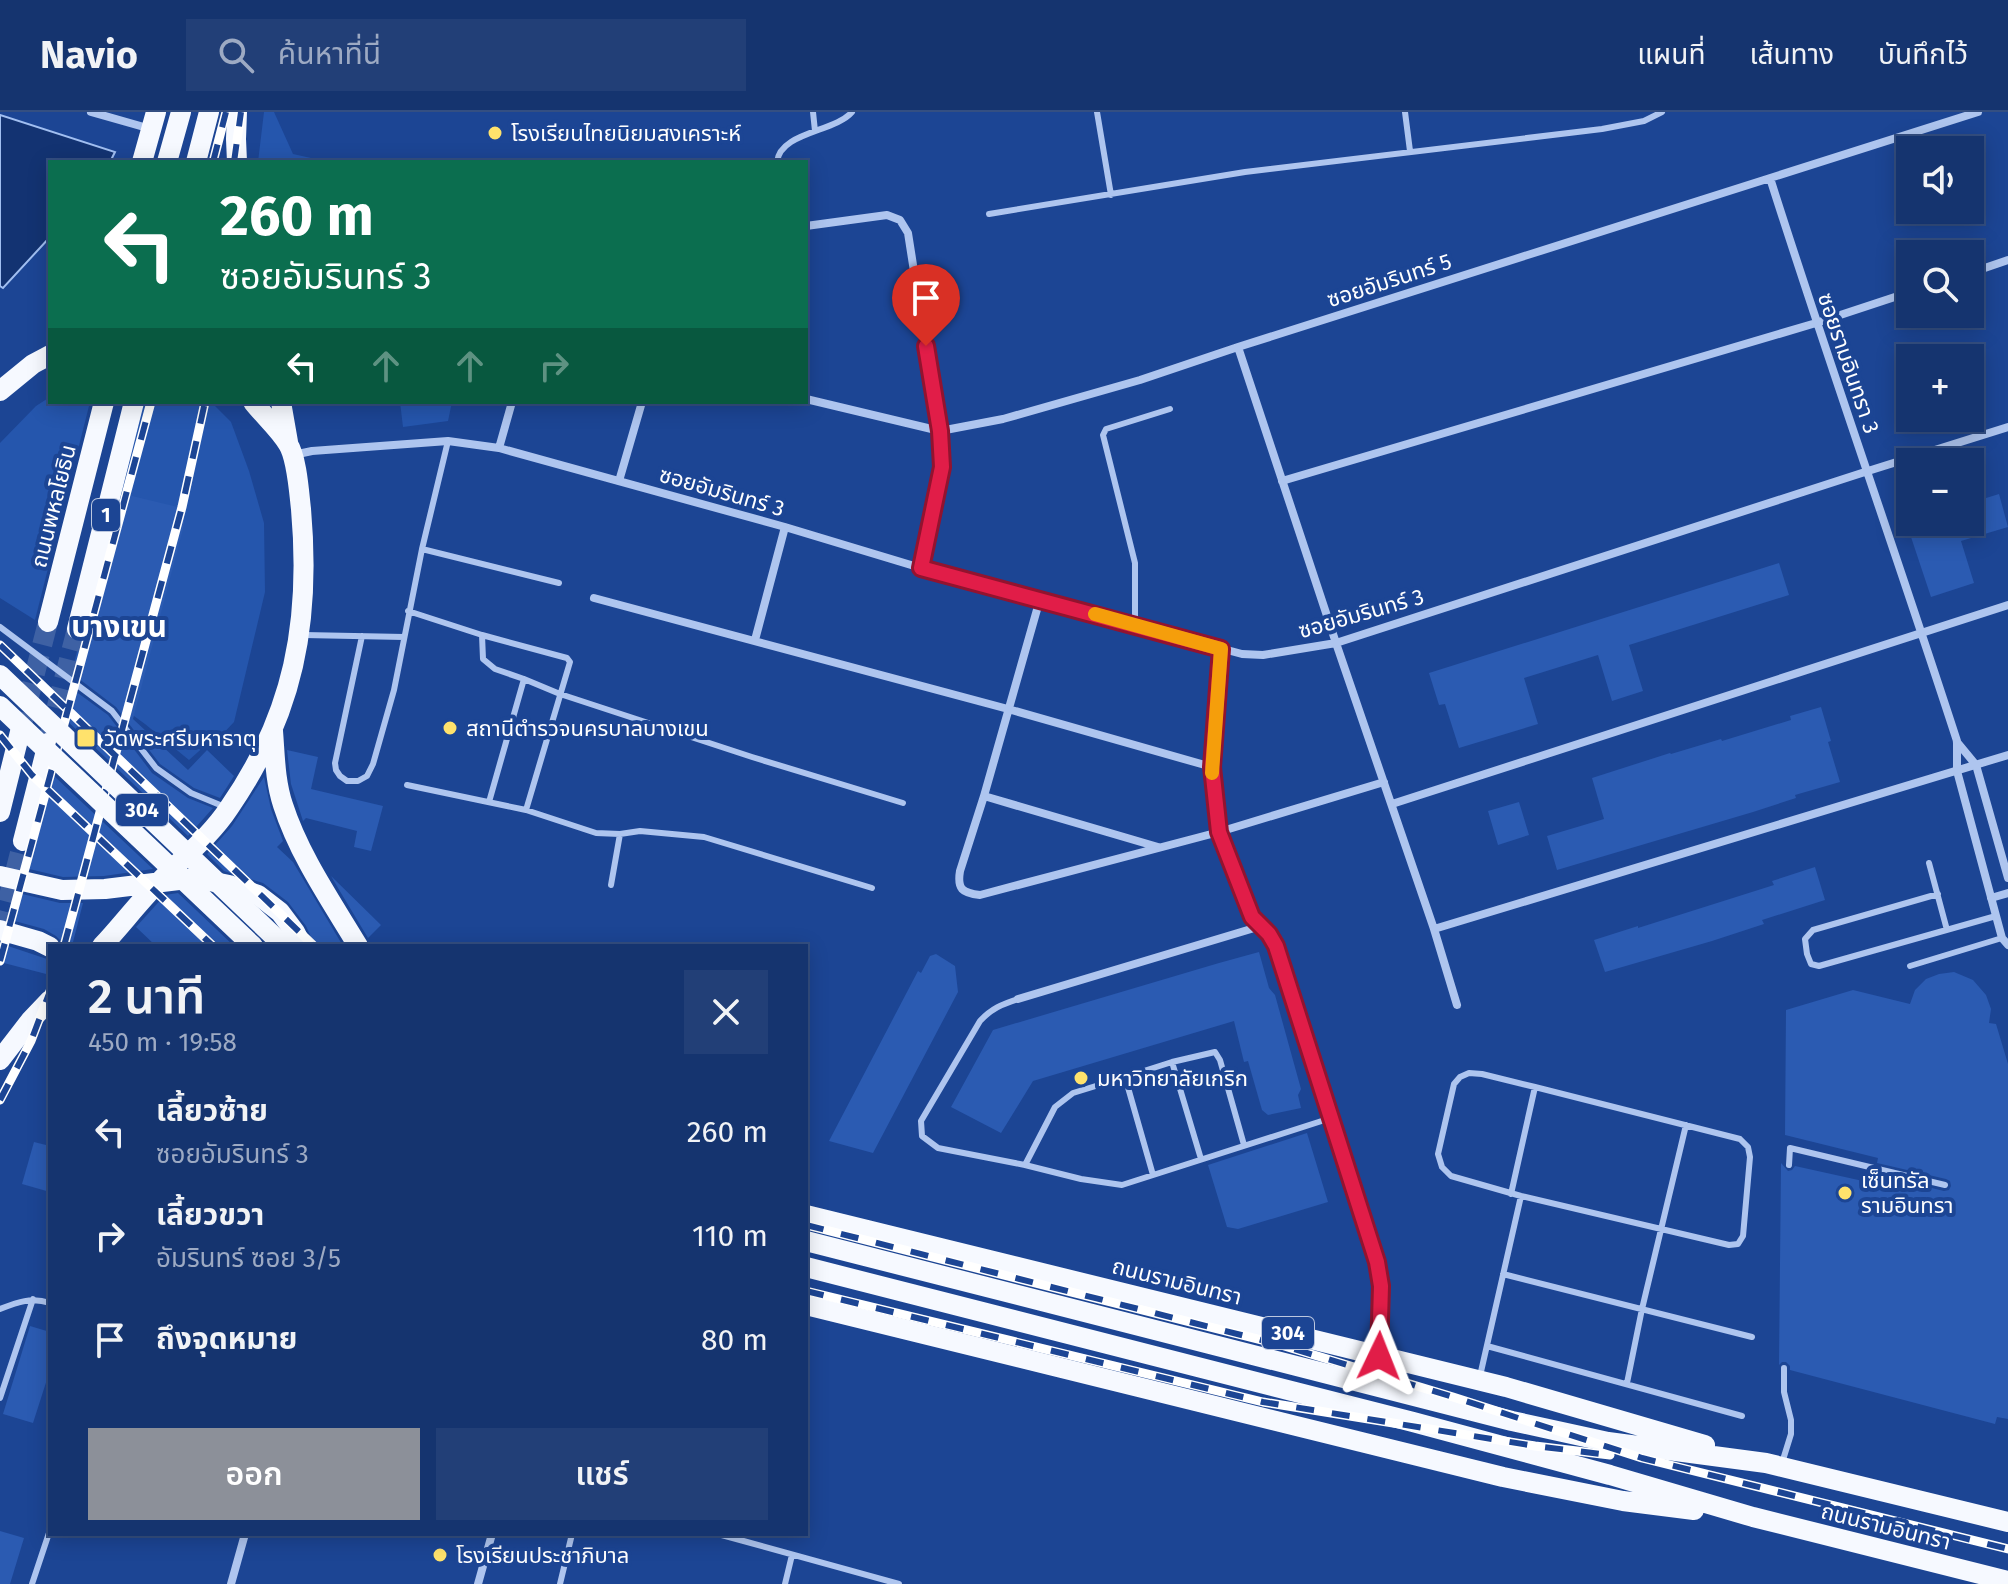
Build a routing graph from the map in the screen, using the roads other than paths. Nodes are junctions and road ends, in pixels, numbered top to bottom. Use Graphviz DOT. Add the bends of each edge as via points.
graph roads {
  1 [pos="91,112"];
  2 [pos="181,112"];
  3 [pos="209,112"];
  4 [pos="237,112"];
  5 [pos="813,112"];
  6 [pos="852,112"];
  7 [pos="1097,112"];
  8 [pos="1405,112"];
  9 [pos="1662,112"];
  10 [pos="1978,112"];
  11 [pos="154,121"];
  12 [pos="815,131"];
  13 [pos="1410,151"];
  14 [pos="143,160"];
  15 [pos="168,160"];
  16 [pos="197,160"];
  17 [pos="237,160"];
  18 [pos="777,160"];
  19 [pos="1770,178"];
  20 [pos="1111,195"];
  21 [pos="989,214"];
  22 [pos="808,226"];
  23 [pos="2008,260"];
  24 [pos="1984,268"];
  25 [pos="1896,297"];
  26 [pos="1816,323"];
  27 [pos="1238,347"];
  28 [pos="42,360"];
  29 [pos="0,391"];
  30 [pos="808,399"];
  31 [pos="103,404"];
  32 [pos="133,404"];
  33 [pos="255,404"];
  34 [pos="281,404"];
  35 [pos="511,404"];
  36 [pos="641,404"];
  37 [pos="1170,409"];
  38 [pos="2008,427"];
  39 [pos="940,431"];
  40 [pos="448,441"];
  41 [pos="499,448"];
  42 [pos="291,450"];
  43 [pos="1868,471"];
  44 [pos="619,481"];
  45 [pos="1282,481"];
  46 [pos="785,527"];
  47 [pos="422,549"];
  48 [pos="921,568"];
  49 [pos="559,583"];
  50 [pos="594,598"];
  51 [pos="1040,599"];
  52 [pos="2008,605"];
  53 [pos="408,611"];
  54 [pos="48,622"];
  55 [pos="1135,625"];
  56 [pos="0,627"];
  57 [pos="77,629"];
  58 [pos="1921,632"];
  59 [pos="300,635"];
  60 [pos="482,635"];
  61 [pos="362,636"];
  62 [pos="404,637"];
  63 [pos="755,640"];
  64 [pos="1336,643"];
  65 [pos="1221,649"];
  66 [pos="0,675"];
  67 [pos="524,679"];
  68 [pos="560,694"];
  69 [pos="0,706"];
  70 [pos="1008,709"];
  71 [pos="273,731"];
  72 [pos="20,732"];
  73 [pos="1957,741"];
  74 [pos="48,743"];
  75 [pos="2008,755"];
  76 [pos="1976,765"];
  77 [pos="1212,767"];
  78 [pos="1957,771"];
  79 [pos="1384,782"];
  80 [pos="407,785"];
  81 [pos="984,796"];
  82 [pos="489,802"];
  83 [pos="903,803"];
  84 [pos="1392,804"];
  85 [pos="229,809"];
  86 [pos="526,810"];
  87 [pos="0,812"];
  88 [pos="1219,832"];
  89 [pos="620,834"];
  90 [pos="23,841"];
  91 [pos="1159,847"];
  92 [pos="1929,863"];
  93 [pos="0,876"];
  94 [pos="2008,878"];
  95 [pos="157,884"];
  96 [pos="611,885"];
  97 [pos="872,888"];
  98 [pos="2008,893"];
  99 [pos="1938,894"];
  100 [pos="1991,898"];
  101 [pos="1996,916"];
  102 [pos="1261,926"];
  103 [pos="1434,929"];
  104 [pos="0,930"];
  105 [pos="1947,930"];
  106 [pos="2005,942"];
  107 [pos="104,944"];
  108 [pos="251,944"];
  109 [pos="282,944"];
  110 [pos="301,944"];
  111 [pos="357,944"];
  112 [pos="48,946"];
  113 [pos="1910,966"];
  114 [pos="1018,999"];
  115 [pos="48,1002"];
  116 [pos="1457,1005"];
  117 [pos="48,1009"];
  118 [pos="30,1021"];
  119 [pos="0,1060"];
  120 [pos="1172,1062"];
  121 [pos="1125,1077"];
  122 [pos="1535,1087"];
  123 [pos="1331,1118"];
  124 [pos="1686,1125"];
  125 [pos="1244,1145"];
  126 [pos="1201,1159"];
  127 [pos="1025,1165"];
  128 [pos="1789,1165"];
  129 [pos="1153,1175"];
  130 [pos="1945,1185"];
  131 [pos="1511,1194"];
  132 [pos="1521,1196"];
  133 [pos="808,1215"];
  134 [pos="1661,1230"];
  135 [pos="808,1241"];
  136 [pos="808,1268"];
  137 [pos="1503,1274"];
  138 [pos="33,1299"];
  139 [pos="48,1303"];
  140 [pos="808,1305"];
  141 [pos="0,1309"];
  142 [pos="1642,1309"];
  143 [pos="1752,1337"];
  144 [pos="1487,1346"];
  145 [pos="1379,1356"];
  146 [pos="1784,1368"];
  147 [pos="1479,1380"];
  148 [pos="1627,1383"];
  149 [pos="0,1398"];
  150 [pos="1742,1416"];
  151 [pos="1774,1465"];
  152 [pos="1753,1517"];
  153 [pos="2008,1522"];
  154 [pos="48,1536"];
  155 [pos="244,1536"];
  156 [pos="491,1536"];
  157 [pos="572,1536"];
  158 [pos="725,1536"];
  159 [pos="792,1555"];
  160 [pos="2008,1581"];
  161 [pos="32,1584"];
  162 [pos="231,1584"];
  163 [pos="478,1584"];
  164 [pos="560,1584"];
  165 [pos="785,1584"];
  166 [pos="899,1584"];
  1 -- 11 [label="street"];
  2 -- 15 [label="main road"];
  3 -- 16 [label="main road"];
  4 -- 17 [label="main road"];
  5 -- 12 [label="lane"];
  6 -- 12 [label="lane"];
  7 -- 20 [label="lane"];
  8 -- 13 [label="lane"];
  9 -- 13 [label="lane" via="1602,129"];
  10 -- 19 [label="street, ซอยอัมรินทร์ 5"];
  11 -- 14 [label="main road"];
  12 -- 18 [label="lane" via="785,145"];
  13 -- 20 [label="lane"];
  19 -- 26 [label="street, ซอยรามอินทรา 3"];
  19 -- 27 [label="street, ซอยอัมรินทร์ 5"];
  20 -- 21 [label="lane"];
  22 -- 39 [label="street" via="887,215 900,220 908,233"];
  23 -- 24 [label="street"];
  25 -- 26 [label="street"];
  26 -- 43 [label="street, ซอยรามอินทรา 3"];
  26 -- 45 [label="street"];
  27 -- 39 [label="street, ซอยอัมรินทร์ 5" via="1003,419"];
  27 -- 45 [label="street"];
  28 -- 29 [label="main road"];
  30 -- 39 [label="street, ซอยอัมรินทร์ 5"];
  31 -- 54 [label="main road, ถนนพหลโยธิน / 1"];
  32 -- 57 [label="main road, 1"];
  33 -- 42 [label="main road"];
  34 -- 42 [label="main road"];
  35 -- 41 [label="street"];
  36 -- 44 [label="street"];
  37 -- 55 [label="lane" via="1106,429 1103,435 1135,563"];
  38 -- 43 [label="street, ซอยอัมรินทร์ 3"];
  39 -- 48 [label="street" via="942,467"];
  40 -- 41 [label="street, ซอยอัมรินทร์ 3"];
  40 -- 42 [label="street, ซอยอัมรินทร์ 3"];
  40 -- 47 [label="lane"];
  41 -- 44 [label="street, ซอยอัมรินทร์ 3"];
  42 -- 59 [label="main road" via="304,540"];
  43 -- 58 [label="street, ซอยรามอินทรา 3"];
  43 -- 64 [label="street, ซอยอัมรินทร์ 3"];
  44 -- 46 [label="street, ซอยอัมรินทร์ 3"];
  45 -- 64 [label="street"];
  46 -- 48 [label="street, ซอยอัมรินทร์ 3"];
  46 -- 63 [label="street"];
  47 -- 49 [label="lane"];
  47 -- 53 [label="lane"];
  48 -- 51 [label="street, ซอยอัมรินทร์ 3"];
  50 -- 63 [label="street"];
  51 -- 55 [label="street, ซอยอัมรินทร์ 3"];
  51 -- 70 [label="street"];
  52 -- 58 [label="street"];
  53 -- 60 [label="lane"];
  53 -- 62 [label="lane"];
  55 -- 65 [label="street, ซอยอัมรินทร์ 3"];
  56 -- 85 [label="lane" via="112,711 156,768 191,793"];
  58 -- 73 [label="street, ซอยรามอินทรา 3"];
  58 -- 84 [label="street"];
  59 -- 61 [label="lane"];
  59 -- 71 [label="main road"];
  60 -- 67 [label="lane" via="486,663"];
  60 -- 68 [label="lane" via="567,658 570,665"];
  61 -- 62 [label="lane"];
  61 -- 62 [label="lane" via="335,763 347,781 367,776 373,764"];
  63 -- 70 [label="street"];
  64 -- 65 [label="street, ซอยอัมรินทร์ 3" via="1263,655"];
  64 -- 79 [label="street"];
  65 -- 77 [label="street"];
  66 -- 109 [label="main road, 304, bridge"];
  67 -- 68 [label="lane"];
  67 -- 82 [label="lane"];
  68 -- 83 [label="lane"];
  68 -- 86 [label="lane"];
  69 -- 108 [label="main road, 304, bridge"];
  70 -- 77 [label="street"];
  70 -- 81 [label="street"];
  71 -- 85 [label="main road"];
  71 -- 111 [label="main road" via="277,781 290,825"];
  72 -- 87 [label="main road"];
  73 -- 76 [label="street, ซอยรามอินทรา 3"];
  73 -- 78 [label="street, ซอยรามอินทรา 3"];
  74 -- 90 [label="main road"];
  75 -- 76 [label="street"];
  76 -- 78 [label="street"];
  76 -- 94 [label="street, ซอยรามอินทรา 3"];
  77 -- 88 [label="street"];
  78 -- 100 [label="street, ซอยรามอินทรา 3"];
  78 -- 103 [label="street"];
  79 -- 84 [label="street"];
  79 -- 88 [label="street"];
  80 -- 82 [label="lane"];
  81 -- 91 [label="street"];
  81 -- 91 [label="street" via="958,879 968,894"];
  82 -- 86 [label="lane"];
  84 -- 103 [label="street"];
  85 -- 95 [label="main road"];
  86 -- 89 [label="lane" via="596,833"];
  88 -- 91 [label="street"];
  88 -- 102 [label="street" via="1247,907"];
  89 -- 96 [label="lane"];
  89 -- 97 [label="lane" via="704,837"];
  92 -- 99 [label="lane"];
  93 -- 95 [label="main road" via="62,890"];
  95 -- 107 [label="main road"];
  95 -- 110 [label="main road" via="195,878 258,895 280,912"];
  98 -- 100 [label="street"];
  99 -- 105 [label="lane"];
  99 -- 105 [label="lane" via="1813,930 1805,939 1807,954 1811,964 1819,966"];
  100 -- 101 [label="street, ซอยรามอินทรา 3"];
  101 -- 105 [label="lane"];
  101 -- 106 [label="street, ซอยรามอินทรา 3"];
  102 -- 114 [label="street"];
  102 -- 123 [label="street" via="1276,946"];
  103 -- 116 [label="street"];
  104 -- 112 [label="main road"];
  106 -- 113 [label="lane"];
  114 -- 127 [label="lane" via="989,1011 980,1021 921,1121 922,1136 938,1148"];
  115 -- 118 [label="main road"];
  117 -- 118 [label="main road"];
  118 -- 119 [label="main road"];
  120 -- 121 [label="lane"];
  120 -- 125 [label="lane" via="1215,1052"];
  120 -- 126 [label="lane"];
  121 -- 127 [label="lane" via="1073,1093 1055,1107"];
  121 -- 129 [label="lane"];
  122 -- 124 [label="lane"];
  122 -- 131 [label="lane"];
  122 -- 131 [label="lane" via="1482,1074 1460,1077 1438,1154 1451,1176"];
  123 -- 125 [label="lane"];
  123 -- 145 [label="street" via="1377,1262"];
  124 -- 134 [label="lane"];
  124 -- 134 [label="lane" via="1740,1139 1748,1147 1743,1236 1738,1244 1729,1245"];
  125 -- 126 [label="lane"];
  126 -- 129 [label="lane"];
  127 -- 129 [label="lane" via="1122,1185"];
  128 -- 130 [label="lane" via="1790,1148"];
  131 -- 132 [label="lane"];
  132 -- 134 [label="lane"];
  132 -- 137 [label="lane"];
  133 -- 145 [label="main road, ถนนรามอินทรา / 304"];
  134 -- 142 [label="lane"];
  135 -- 151 [label="main road, ถนนรามอินทรา / 304" via="1512,1421 1608,1442"];
  136 -- 152 [label="main road, ถนนรามอินทรา" via="1512,1448"];
  137 -- 142 [label="lane"];
  137 -- 144 [label="lane"];
  138 -- 139 [label="lane"];
  138 -- 141 [label="lane"];
  138 -- 149 [label="lane"];
  140 -- 152 [label="main road, ถนนรามอินทรา" via="1503,1477 1623,1501"];
  142 -- 143 [label="lane"];
  142 -- 148 [label="lane"];
  144 -- 147 [label="lane"];
  144 -- 148 [label="lane"];
  145 -- 147 [label="main road, ถนนรามอินทรา / 304"];
  146 -- 151 [label="lane" via="1791,1434"];
  147 -- 151 [label="main road, ถนนรามอินทรา / 304"];
  148 -- 150 [label="lane"];
  151 -- 153 [label="main road, ถนนรามอินทรา / 304"];
  152 -- 160 [label="main road, ถนนรามอินทรา"];
  154 -- 161 [label="lane"];
  155 -- 162 [label="street"];
  156 -- 163 [label="street"];
  157 -- 164 [label="lane"];
  158 -- 159 [label="lane"];
  159 -- 165 [label="lane"];
  159 -- 166 [label="lane"];
}
